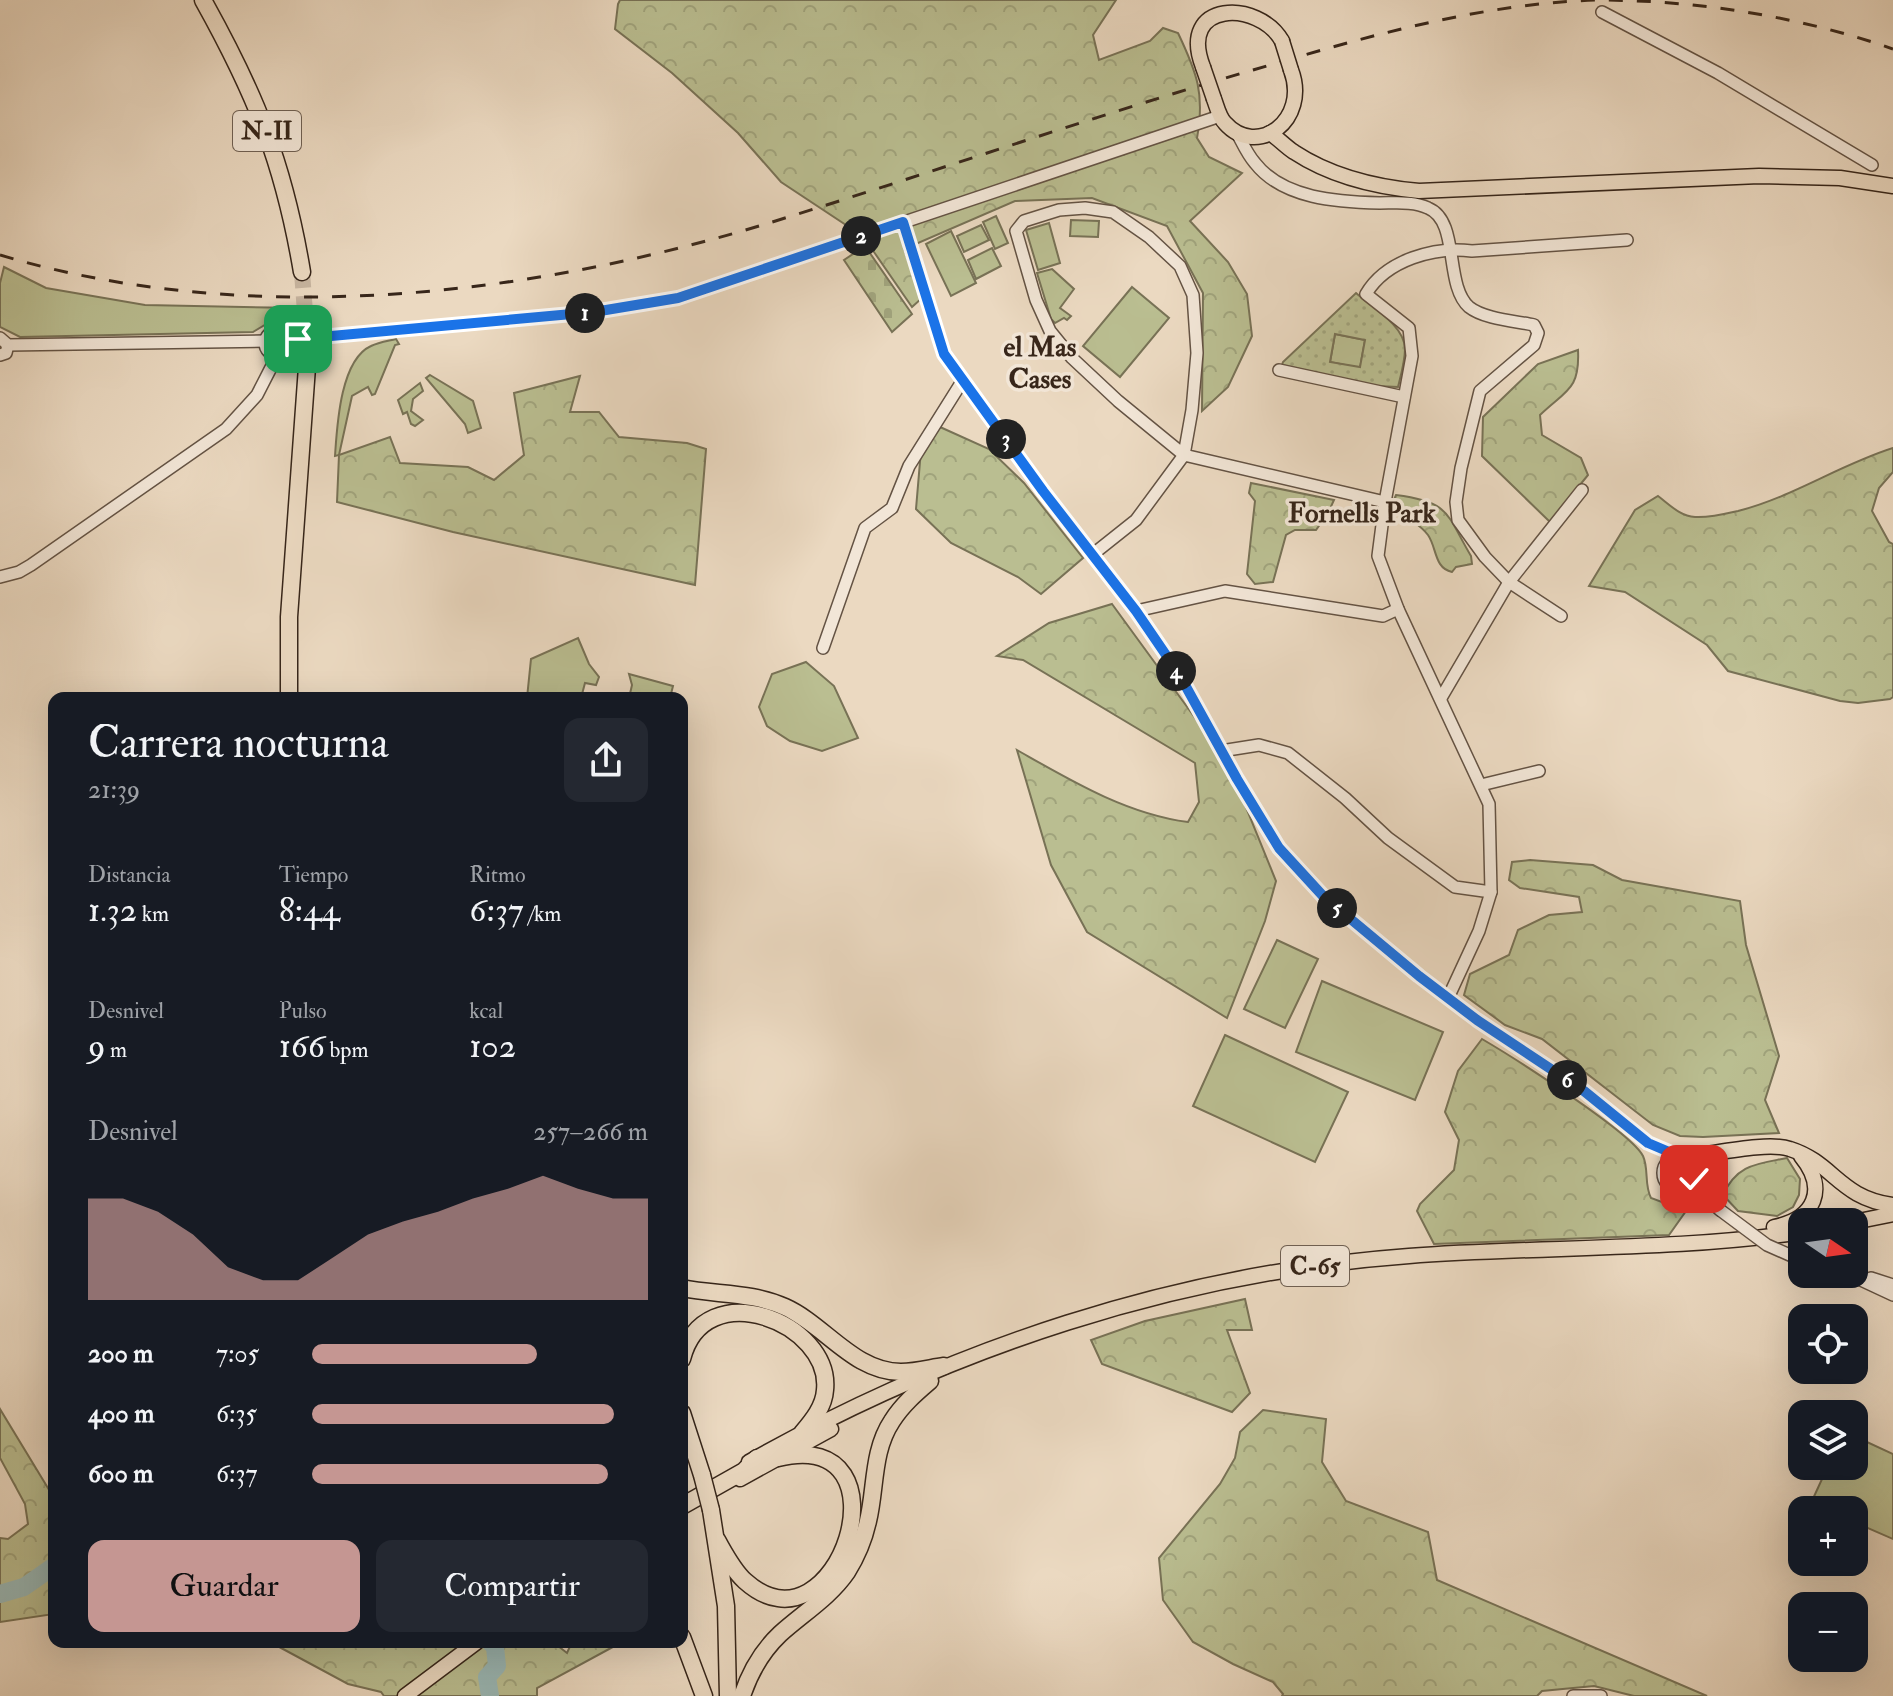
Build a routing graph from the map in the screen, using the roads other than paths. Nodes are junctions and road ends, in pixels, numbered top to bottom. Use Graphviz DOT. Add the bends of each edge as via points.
graph roads {
  1 [pos="203,0"];
  2 [pos="1234,1"];
  3 [pos="1203,4"];
  4 [pos="1602,12"];
  5 [pos="1203,20"];
  6 [pos="1220,116"];
  7 [pos="1286,121"];
  8 [pos="1236,131"];
  9 [pos="1270,133"];
  10 [pos="1310,161"];
  11 [pos="1872,165"];
  12 [pos="1893,186"];
  13 [pos="903,222"];
  14 [pos="1627,240"];
  15 [pos="1449,248"];
  16 [pos="302,272"];
  17 [pos="289,340"];
  18 [pos="266,341"];
  19 [pos="4,342"];
  20 [pos="308,353"];
  21 [pos="278,354"];
  22 [pos="0,355"];
  23 [pos="1279,370"];
  24 [pos="963,380"];
  25 [pos="1404,397"];
  26 [pos="1184,455"];
  27 [pos="1582,490"];
  28 [pos="1385,502"];
  29 [pos="1092,555"];
  30 [pos="0,577"];
  31 [pos="1509,582"];
  32 [pos="1398,609"];
  33 [pos="1136,611"];
  34 [pos="1561,616"];
  35 [pos="823,648"];
  36 [pos="289,692"];
  37 [pos="1441,698"];
  38 [pos="1221,751"];
  39 [pos="1539,771"];
  40 [pos="1481,785"];
  41 [pos="1491,892"];
  42 [pos="1448,998"];
  43 [pos="1648,1143"];
  44 [pos="1798,1152"];
  45 [pos="1725,1153"];
  46 [pos="1682,1157"];
  47 [pos="1695,1174"];
  48 [pos="1662,1175"];
  49 [pos="1680,1189"];
  50 [pos="1706,1197"];
  51 [pos="1891,1213"];
  52 [pos="1868,1219"];
  53 [pos="1788,1233"];
  54 [pos="1676,1245"];
  55 [pos="1788,1254"];
  56 [pos="1868,1278"];
  57 [pos="1868,1282"];
  58 [pos="1893,1285"];
  59 [pos="688,1289"];
  60 [pos="1893,1295"];
  61 [pos="688,1343"];
  62 [pos="1004,1345"];
  63 [pos="944,1366"];
  64 [pos="930,1381"];
  65 [pos="688,1432"];
  66 [pos="802,1433"];
  67 [pos="757,1458"];
  68 [pos="778,1458"];
  69 [pos="688,1497"];
  70 [pos="688,1505"];
  71 [pos="688,1506"];
  72 [pos="717,1540"];
  73 [pos="469,1648"];
  74 [pos="686,1648"];
  75 [pos="405,1696"];
  76 [pos="704,1696"];
  77 [pos="728,1696"];
  78 [pos="742,1696"];
  79 [pos="1573,1696"];
  80 [pos="1601,1696"];
  1 -- 16 [label="highway, N-II" via="265,123 286,189"];
  2 -- 5 [label="main road"];
  2 -- 7 [label="main road, bridge" via="1265,10 1273,18 1296,88"];
  3 -- 5 [label="main road"];
  4 -- 11 [label="street" via="1718,73"];
  5 -- 6 [label="main road, bridge" via="1196,44"];
  6 -- 8 [label="main road"];
  6 -- 13 [label="street"];
  7 -- 9 [label="main road"];
  7 -- 10 [label="main road" via="1291,138"];
  8 -- 9 [label="main road"];
  8 -- 15 [label="street" via="1255,164 1275,182 1327,198 1427,207 1439,216"];
  9 -- 10 [label="main road"];
  10 -- 12 [label="main road" via="1365,183 1419,191 1759,176 1840,178"];
  13 -- 17 [label="street" via="678,298 594,312"];
  13 -- 24 [label="street" via="944,354"];
  14 -- 15 [label="street" via="1472,251"];
  15 -- 25 [label="street" via="1406,259 1366,294 1409,328 1412,356"];
  15 -- 31 [label="street" via="1459,295 1470,308 1534,325 1538,333 1534,345 1480,391 1456,502 1458,520"];
  17 -- 18 [label="street" via="277,331"];
  17 -- 21 [label="street" via="287,350"];
  18 -- 19 [label="street"];
  18 -- 21 [label="street" via="268,351"];
  19 -- 22 [label="street" via="6,353"];
  20 -- 36 [label="highway" via="289,617"];
  21 -- 30 [label="street" via="257,395 226,429 31,565"];
  23 -- 25 [label="street"];
  24 -- 29 [label="street"];
  24 -- 35 [label="street" via="909,466 892,508 865,528"];
  25 -- 28 [label="street"];
  26 -- 26 [label="street" via="1197,353 1193,295 1180,266 1113,212 1059,210 1024,221 1016,231 1050,331 1118,401"];
  26 -- 28 [label="street"];
  26 -- 29 [label="street" via="1136,520"];
  27 -- 31 [label="street"];
  28 -- 32 [label="street" via="1378,556"];
  29 -- 33 [label="street"];
  31 -- 34 [label="street"];
  31 -- 37 [label="street"];
  32 -- 33 [label="street" via="1383,616 1225,591"];
  32 -- 37 [label="street"];
  33 -- 38 [label="street" via="1179,674"];
  37 -- 40 [label="street"];
  38 -- 41 [label="street" via="1259,745 1288,753 1455,887"];
  38 -- 42 [label="street" via="1279,848 1304,876"];
  39 -- 40 [label="street"];
  40 -- 41 [label="street" via="1489,804"];
  41 -- 42 [label="street"];
  42 -- 43 [label="street" via="1584,1091"];
  43 -- 46 [label="street"];
  43 -- 48 [label="street"];
  44 -- 45 [label="main road" via="1774,1146"];
  44 -- 51 [label="main road"];
  44 -- 54 [label="main road" via="1809,1165 1815,1187 1812,1203 1798,1220"];
  45 -- 46 [label="main road"];
  45 -- 47 [label="main road"];
  46 -- 47 [label="street" via="1692,1163"];
  46 -- 48 [label="street" via="1668,1161"];
  47 -- 49 [label="street" via="1690,1185"];
  47 -- 50 [label="street"];
  48 -- 49 [label="street" via="1667,1185"];
  49 -- 50 [label="street"];
  50 -- 55 [label="street, bridge" via="1744,1231"];
  51 -- 52 [label="main road"];
  53 -- 54 [label="main road, C-65"];
  54 -- 62 [label="main road, C-65" via="1408,1256 1297,1269 1151,1299"];
  56 -- 58 [label="street"];
  57 -- 60 [label="street"];
  59 -- 63 [label="highway" via="749,1296 787,1308 857,1358 885,1370"];
  61 -- 66 [label="highway" via="692,1333 712,1317 741,1313 792,1331 816,1353 825,1378 821,1407"];
  62 -- 63 [label="main road, C-65"];
  62 -- 64 [label="main road, C-65"];
  63 -- 66 [label="main road, C-65"];
  64 -- 68 [label="main road, C-65"];
  64 -- 78 [label="highway" via="903,1406 884,1436 869,1520 855,1559 831,1590 762,1655"];
  65 -- 72 [label="highway, bridge"];
  66 -- 67 [label="main road, C-65"];
  67 -- 69 [label="main road, C-65"];
  67 -- 70 [label="highway"];
  68 -- 71 [label="main road, C-65"];
  68 -- 72 [label="highway" via="813,1456 831,1463 848,1483 853,1520 844,1552 832,1570 811,1590 774,1597 746,1582"];
  72 -- 77 [label="highway" via="726,1606"];
  73 -- 75 [label="main road"];
  74 -- 76 [label="highway"];
  79 -- 80 [label="street"];
}
